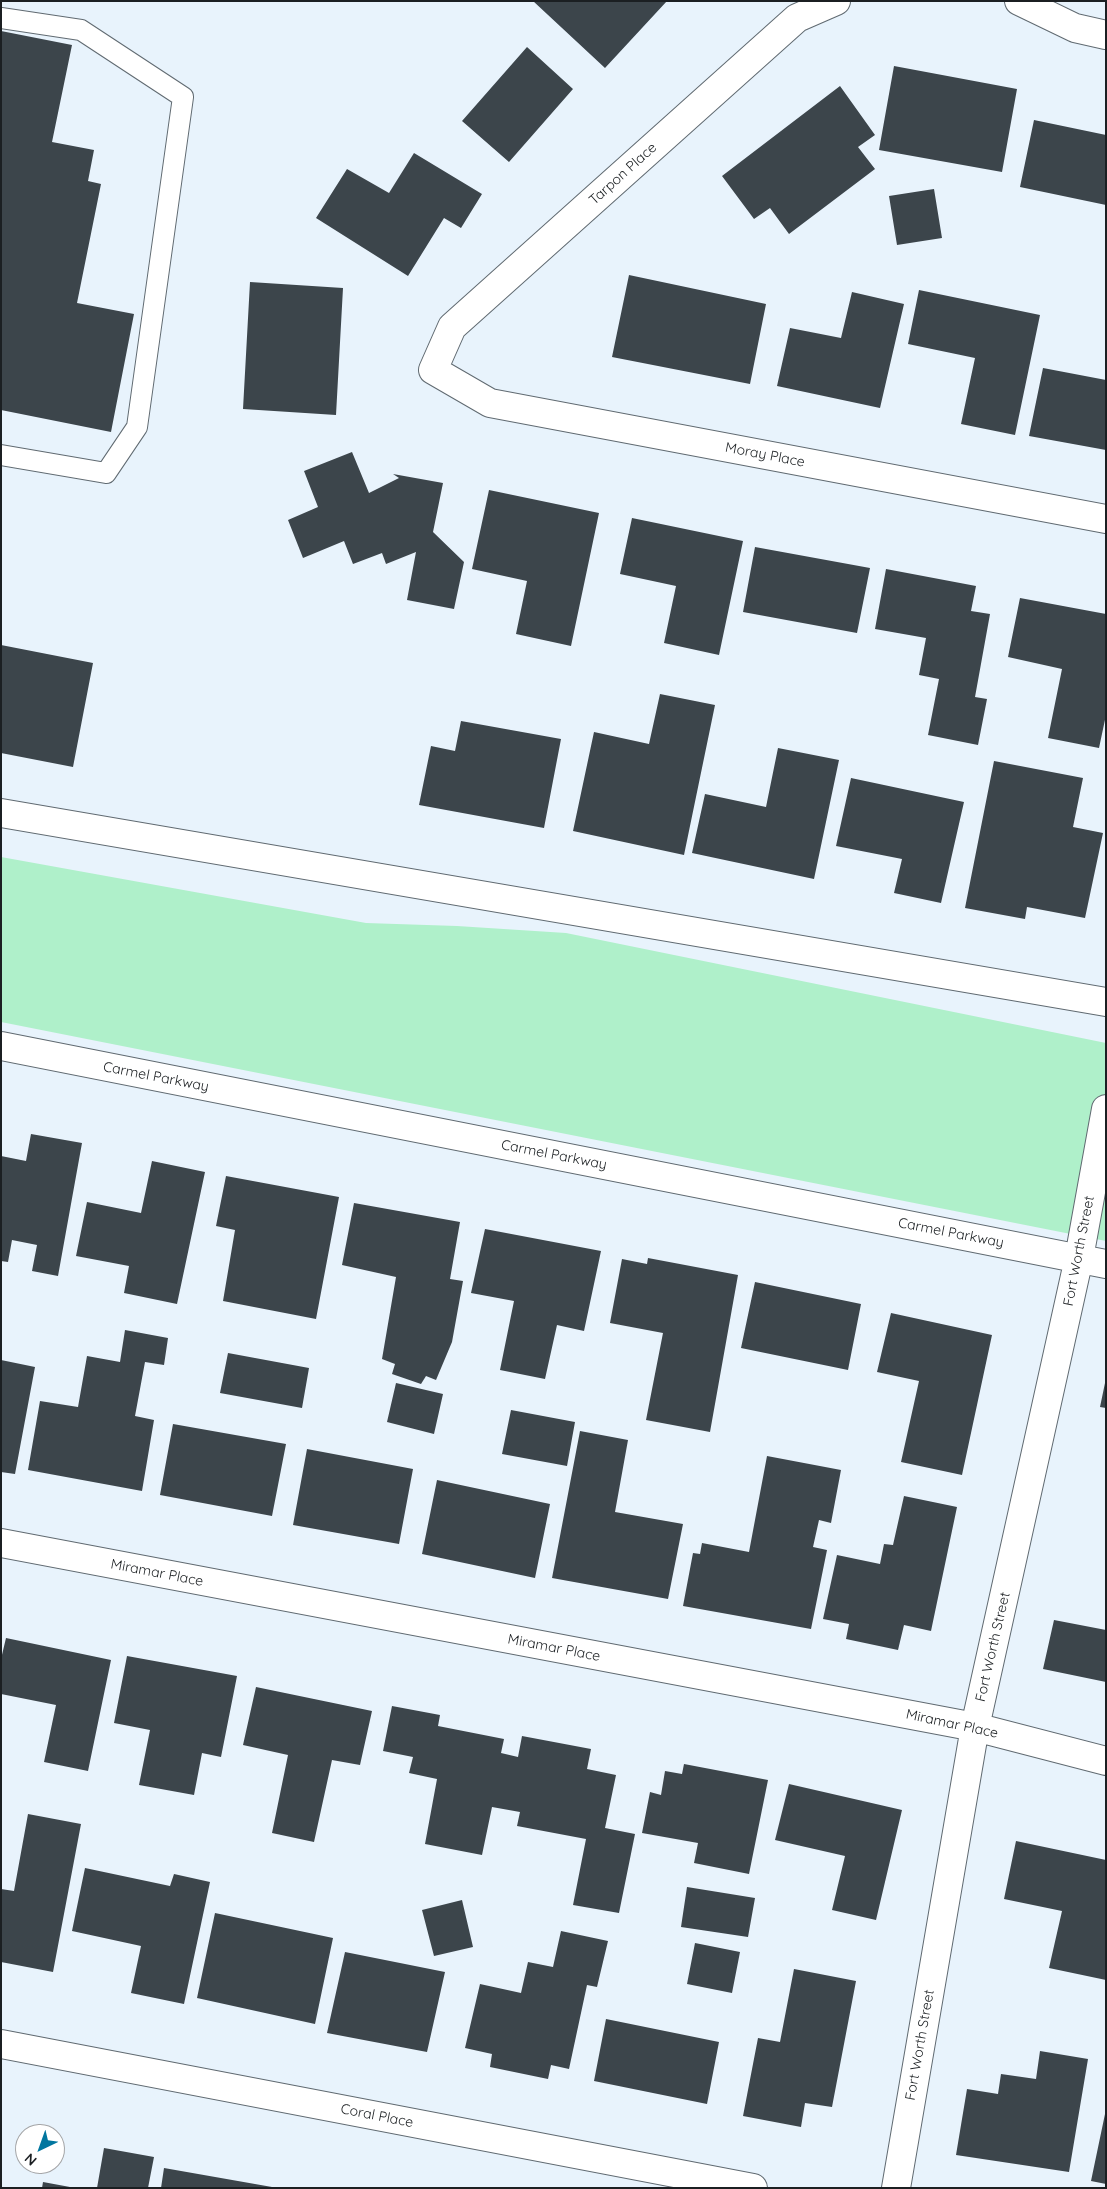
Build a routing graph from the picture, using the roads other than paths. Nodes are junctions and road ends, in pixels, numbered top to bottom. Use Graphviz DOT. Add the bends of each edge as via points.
graph roads {
  1 [pos="836,1"];
  2 [pos="1019,1"];
  3 [pos="1,18"];
  4 [pos="1106,35"];
  5 [pos="433,370"];
  6 [pos="1,455"];
  7 [pos="1106,519"];
  8 [pos="1,814"];
  9 [pos="1106,1002"];
  10 [pos="1,1046"];
  11 [pos="1106,1109"];
  12 [pos="1079,1258"];
  13 [pos="1106,1264"];
  14 [pos="1,1543"];
  15 [pos="975,1727"];
  16 [pos="1106,1761"];
  17 [pos="1,2044"];
  18 [pos="753,2188"];
  19 [pos="896,2188"];
  1 -- 5 [label="street, Tarpon Place" via="797,18 452,327"];
  2 -- 4 [label="street" via="1076,28"];
  3 -- 6 [label="lane" via="81,30 183,97 137,427 106,473"];
  5 -- 7 [label="street, Moray Place" via="490,403"];
  8 -- 9 [label="street"];
  10 -- 12 [label="street, Carmel Parkway"];
  11 -- 12 [label="street, Fort Worth Street"];
  12 -- 13 [label="street, Carmel Parkway"];
  12 -- 15 [label="street, Fort Worth Street"];
  14 -- 15 [label="street, Miramar Place"];
  15 -- 16 [label="street, Miramar Place"];
  15 -- 19 [label="street, Fort Worth Street"];
  17 -- 18 [label="street, Coral Place"];
}
